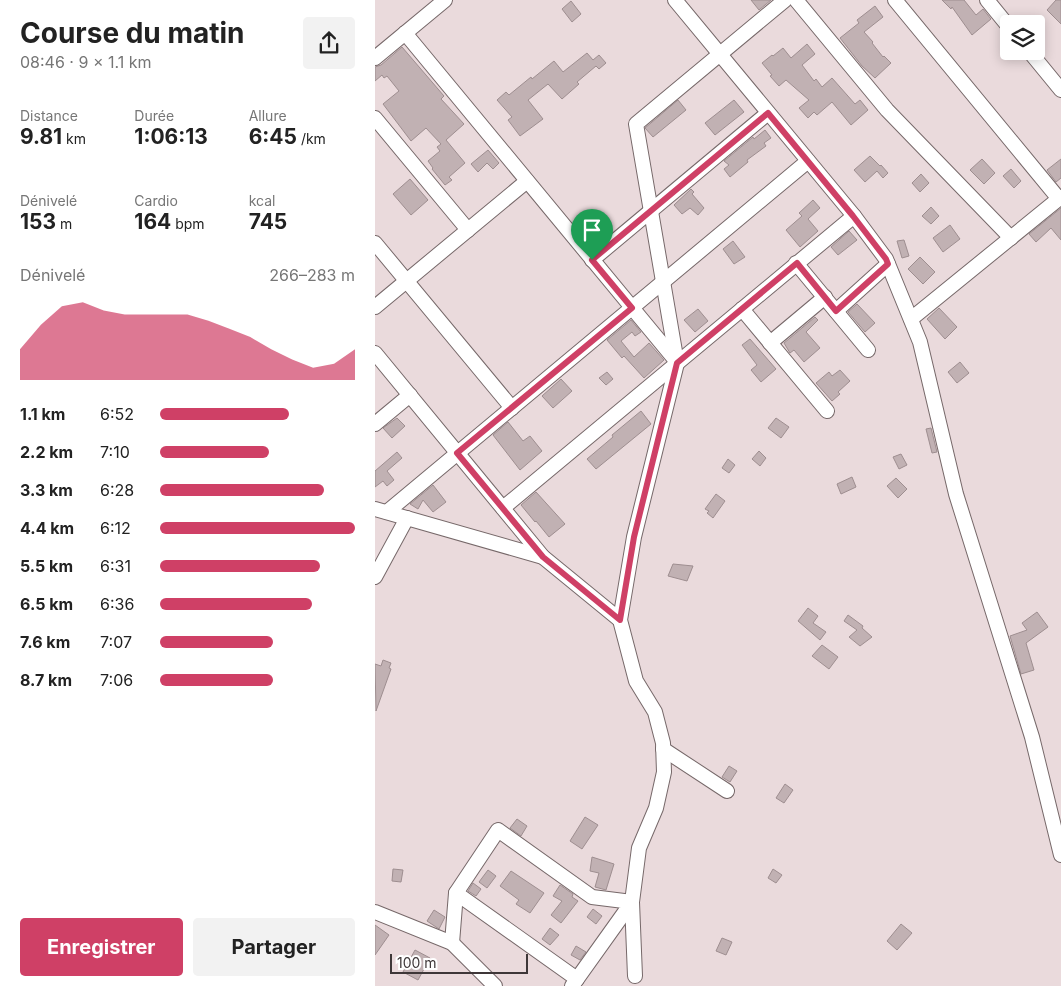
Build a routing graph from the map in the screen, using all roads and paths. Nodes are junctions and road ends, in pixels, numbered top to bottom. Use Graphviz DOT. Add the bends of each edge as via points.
graph roads {
  1 [pos="445,0"];
  2 [pos="675,0"];
  3 [pos="785,0"];
  4 [pos="796,0"];
  5 [pos="895,0"];
  6 [pos="987,0"];
  7 [pos="1000,16"];
  8 [pos="405,33"];
  9 [pos="720,54"];
  10 [pos="375,58"];
  11 [pos="1036,60"];
  12 [pos="1061,90"];
  13 [pos="768,113"];
  14 [pos="375,118"];
  15 [pos="808,161"];
  16 [pos="527,181"];
  17 [pos="1060,198"];
  18 [pos="651,210"];
  19 [pos="853,216"];
  20 [pos="468,230"];
  21 [pos="1011,238"];
  22 [pos="375,243"];
  23 [pos="592,260"];
  24 [pos="797,263"];
  25 [pos="888,264"];
  26 [pos="407,281"];
  27 [pos="664,282"];
  28 [pos="825,298"];
  29 [pos="375,307"];
  30 [pos="632,308"];
  31 [pos="742,308"];
  32 [pos="836,311"];
  33 [pos="911,318"];
  34 [pos="770,343"];
  35 [pos="868,350"];
  36 [pos="375,353"];
  37 [pos="677,363"];
  38 [pos="409,395"];
  39 [pos="512,408"];
  40 [pos="827,411"];
  41 [pos="375,424"];
  42 [pos="457,453"];
  43 [pos="503,508"];
  44 [pos="381,510"];
  45 [pos="407,518"];
  46 [pos="543,557"];
  47 [pos="375,577"];
  48 [pos="620,620"];
  49 [pos="663,750"];
  50 [pos="727,791"];
  51 [pos="1061,855"];
  52 [pos="455,893"];
  53 [pos="632,902"];
  54 [pos="375,912"];
  55 [pos="452,943"];
  56 [pos="635,976"];
  57 [pos="575,982"];
  58 [pos="495,986"];
  1 -- 8 [label="street"];
  2 -- 9 [label="street"];
  3 -- 9 [label="street"];
  4 -- 21 [label="street" via="887,110"];
  5 -- 17 [label="street"];
  6 -- 7 [label="street"];
  8 -- 10 [label="street"];
  8 -- 16 [label="street"];
  9 -- 13 [label="street"];
  9 -- 18 [label="street" via="636,124"];
  11 -- 12 [label="street"];
  13 -- 15 [label="street"];
  13 -- 18 [label="street"];
  14 -- 20 [label="street"];
  15 -- 19 [label="street"];
  15 -- 27 [label="street"];
  16 -- 20 [label="street"];
  16 -- 23 [label="street"];
  17 -- 21 [label="street"];
  18 -- 23 [label="street"];
  18 -- 27 [label="street"];
  19 -- 24 [label="street"];
  19 -- 25 [label="street"];
  20 -- 26 [label="street"];
  21 -- 33 [label="street"];
  22 -- 26 [label="street"];
  23 -- 30 [label="street"];
  24 -- 28 [label="street"];
  24 -- 31 [label="street"];
  25 -- 32 [label="street"];
  25 -- 33 [label="street"];
  26 -- 29 [label="street"];
  26 -- 39 [label="street"];
  27 -- 30 [label="street"];
  27 -- 37 [label="street"];
  28 -- 32 [label="street"];
  28 -- 34 [label="street"];
  30 -- 37 [label="street"];
  30 -- 39 [label="street"];
  31 -- 34 [label="street"];
  31 -- 37 [label="street"];
  32 -- 35 [label="street"];
  33 -- 51 [label="street" via="920,342 956,494 1032,737"];
  34 -- 40 [label="street"];
  36 -- 38 [label="street"];
  37 -- 43 [label="street"];
  37 -- 48 [label="street" via="634,537"];
  38 -- 41 [label="street"];
  38 -- 42 [label="street"];
  39 -- 42 [label="street"];
  42 -- 43 [label="street"];
  42 -- 44 [label="street"];
  43 -- 46 [label="street"];
  44 -- 45 [label="street"];
  45 -- 46 [label="street"];
  45 -- 47 [label="street"];
  46 -- 48 [label="street"];
  48 -- 49 [label="street" via="636,681 655,712"];
  49 -- 50 [label="street"];
  49 -- 53 [label="street" via="664,772 656,808 639,848"];
  52 -- 53 [label="street" via="498,830 592,897"];
  52 -- 55 [label="street"];
  52 -- 57 [label="street"];
  53 -- 56 [label="street"];
  53 -- 57 [label="street"];
  54 -- 55 [label="street"];
  55 -- 58 [label="street"];
}
